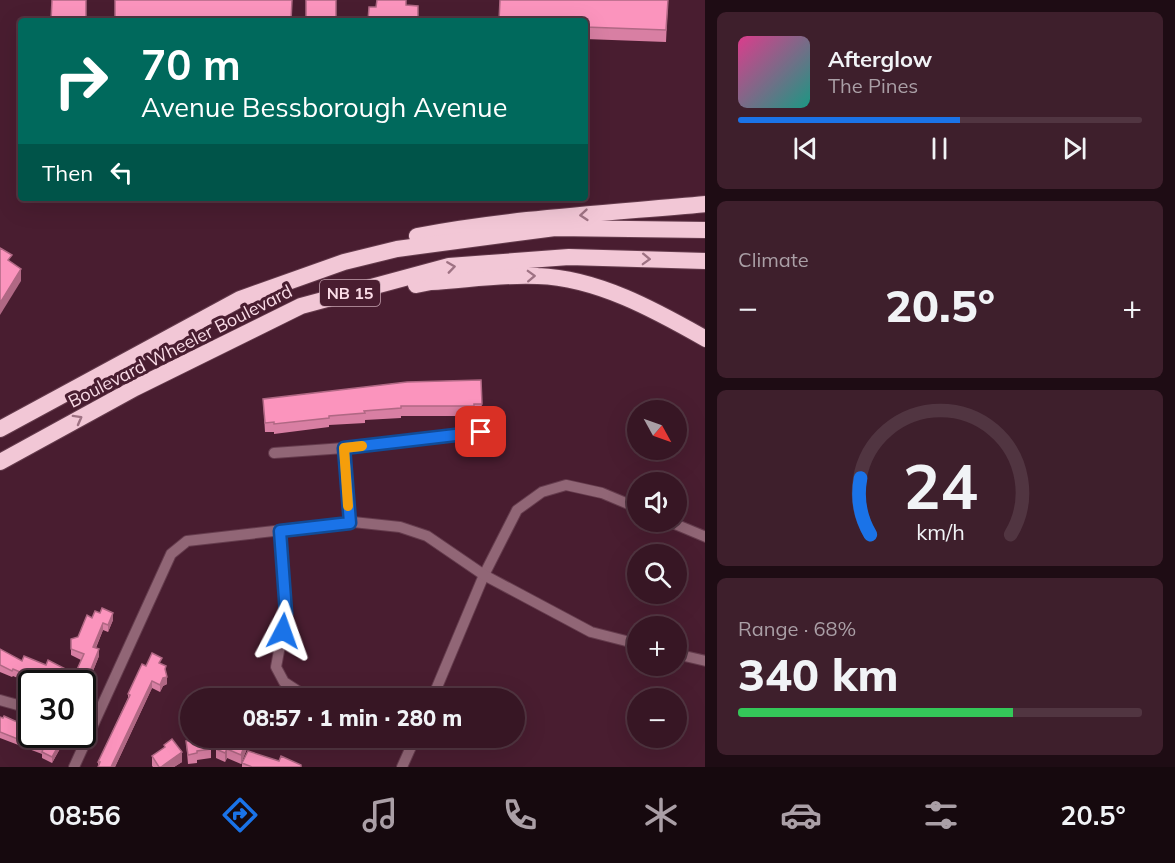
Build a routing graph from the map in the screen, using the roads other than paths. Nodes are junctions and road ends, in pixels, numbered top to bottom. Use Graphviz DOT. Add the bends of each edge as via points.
graph roads {
  1 [pos="705,204"];
  2 [pos="705,230"];
  3 [pos="705,261"];
  4 [pos="240,299"];
  5 [pos="267,322"];
  6 [pos="705,339"];
  7 [pos="0,429"];
  8 [pos="481,432"];
  9 [pos="344,448"];
  10 [pos="274,453"];
  11 [pos="0,462"];
  12 [pos="627,503"];
  13 [pos="350,523"];
  14 [pos="687,529"];
  15 [pos="280,531"];
  16 [pos="705,537"];
  17 [pos="484,575"];
  18 [pos="627,641"];
  19 [pos="687,657"];
  20 [pos="705,661"];
  21 [pos="293,688"];
  22 [pos="437,688"];
  23 [pos="0,700"];
  24 [pos="18,706"];
  25 [pos="96,707"];
  26 [pos="80,748"];
  27 [pos="409,748"];
  28 [pos="74,767"];
  29 [pos="402,767"];
  1 -- 4 [label="highway, one-way" via="468,227 389,242 319,263"];
  2 -- 4 [label="highway, Boulevard Wheeler Boulevard / NB 15" via="555,228 397,249 344,262"];
  5 -- 3 [label="highway, Boulevard Wheeler Boulevard / NB 15, one-way" via="301,306 449,266 569,257"];
  4 -- 7 [label="highway, Boulevard Wheeler Boulevard / NB 15"];
  5 -- 6 [label="highway, one-way" via="431,282 538,276 580,282 618,295"];
  11 -- 5 [label="highway, Boulevard Wheeler Boulevard / NB 15, one-way"];
  8 -- 9 [label="street"];
  9 -- 10 [label="street"];
  9 -- 13 [label="street"];
  12 -- 17 [label="street" via="566,485 542,492 517,510"];
  13 -- 15 [label="street"];
  13 -- 17 [label="street" via="400,527 427,536"];
  14 -- 16 [label="street"];
  15 -- 21 [label="street" via="286,613 276,668 284,682"];
  15 -- 25 [label="street" via="187,541 171,554"];
  17 -- 18 [label="street" via="591,632"];
  17 -- 22 [label="street"];
  19 -- 20 [label="street"];
  23 -- 24 [label="street"];
  26 -- 28 [label="street"];
  27 -- 29 [label="street"];
}
